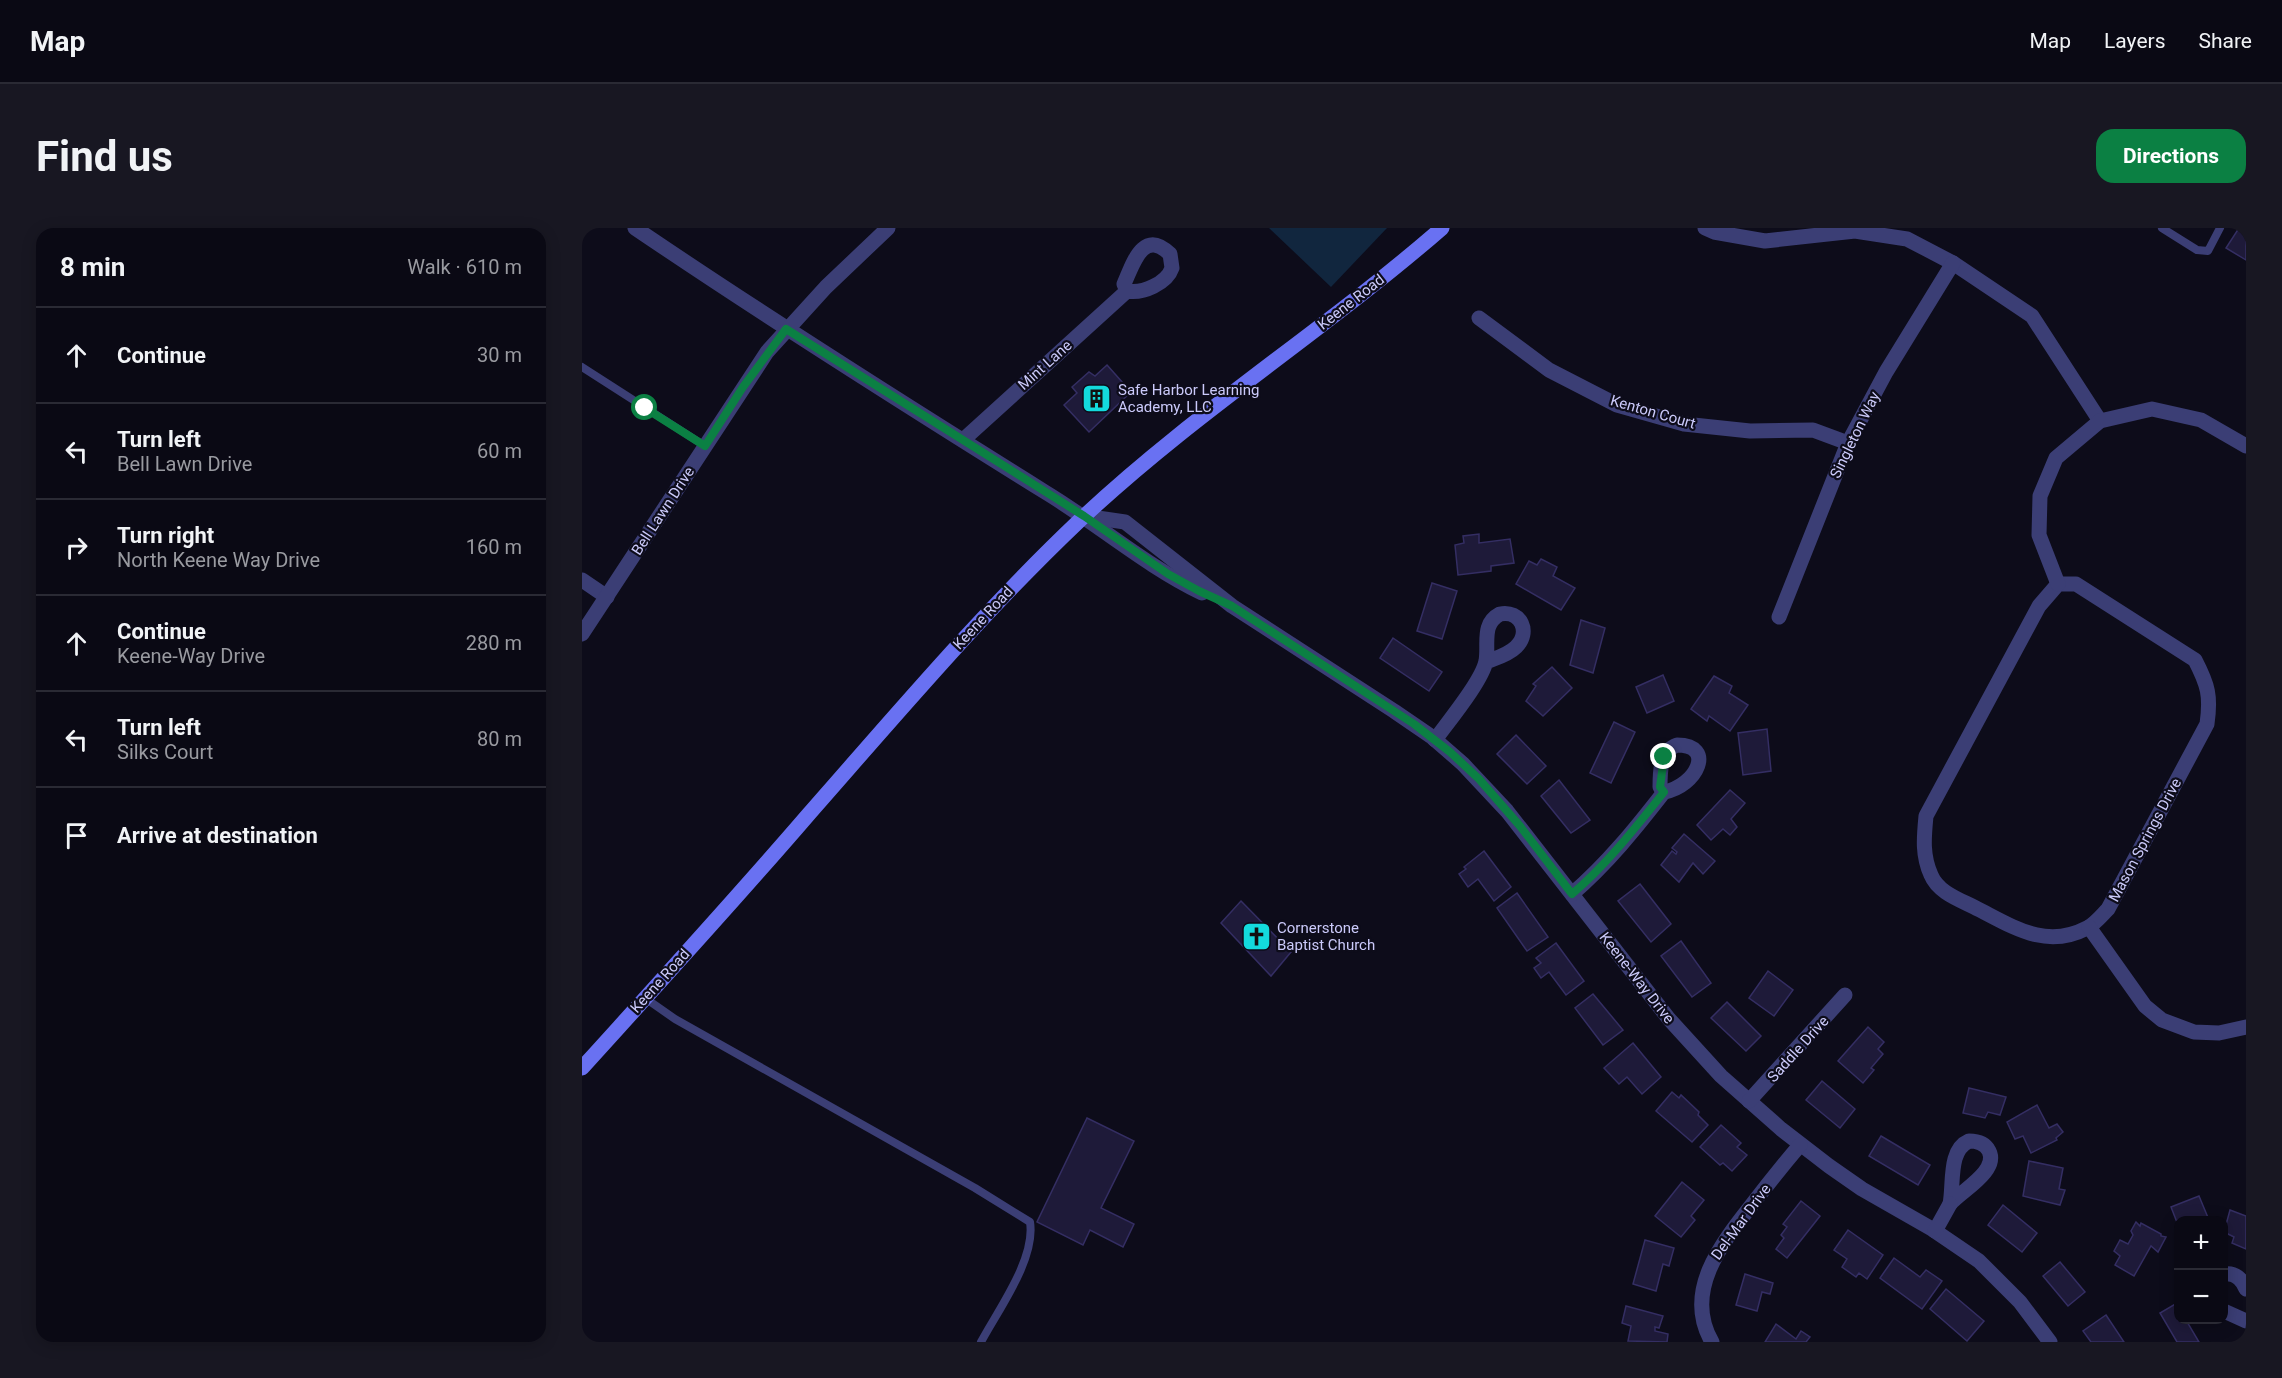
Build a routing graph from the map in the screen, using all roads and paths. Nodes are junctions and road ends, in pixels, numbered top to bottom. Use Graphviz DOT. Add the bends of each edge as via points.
graph roads {
  1 [pos="635,228"];
  2 [pos="888,228"];
  3 [pos="1442,228"];
  4 [pos="1705,228"];
  5 [pos="2162,228"];
  6 [pos="2220,228"];
  7 [pos="1953,263"];
  8 [pos="1127,291"];
  9 [pos="1479,318"];
  10 [pos="786,329"];
  11 [pos="582,366"];
  12 [pos="2100,421"];
  13 [pos="963,440"];
  14 [pos="1848,443"];
  15 [pos="705,446"];
  16 [pos="2246,446"];
  17 [pos="1084,516"];
  18 [pos="582,580"];
  19 [pos="2058,584"];
  20 [pos="607,597"];
  21 [pos="1779,617"];
  22 [pos="582,634"];
  23 [pos="1486,662"];
  24 [pos="1435,740"];
  25 [pos="1664,792"];
  26 [pos="1572,894"];
  27 [pos="2089,927"];
  28 [pos="1845,995"];
  29 [pos="645,998"];
  30 [pos="2246,1027"];
  31 [pos="582,1068"];
  32 [pos="1749,1101"];
  33 [pos="1800,1144"];
  34 [pos="1950,1204"];
  35 [pos="1935,1231"];
  36 [pos="2228,1274"];
  37 [pos="2246,1289"];
  38 [pos="2228,1313"];
  39 [pos="2246,1321"];
  40 [pos="981,1342"];
  41 [pos="1712,1342"];
  42 [pos="2050,1342"];
  1 -- 10 [label="street, Keene-Way Drive"];
  2 -- 10 [label="street, Bell Lawn Drive"];
  3 -- 17 [label="main road, Keene Road"];
  4 -- 7 [label="street" via="1766,241 1855,231 1907,239"];
  5 -- 6 [label="lane" via="2197,250 2208,251"];
  7 -- 12 [label="street" via="2032,316"];
  7 -- 14 [label="street, Singleton Way"];
  8 -- 13 [label="street, Mint Lane"];
  9 -- 14 [label="street, Kenton Court" via="1549,370 1617,405 1684,424 1750,431 1813,430"];
  10 -- 13 [label="street, Keene-Way Drive"];
  10 -- 15 [label="street, Bell Lawn Drive"];
  11 -- 15 [label="lane"];
  12 -- 16 [label="street" via="2152,409 2201,420"];
  12 -- 19 [label="street" via="2056,458 2040,496 2039,535"];
  13 -- 17 [label="street, Keene-Way Drive"];
  14 -- 21 [label="street, Singleton Way"];
  15 -- 20 [label="street, Bell Lawn Drive"];
  17 -- 24 [label="street, Keene-Way Drive" via="1168,574 1232,606"];
  17 -- 29 [label="main road, Keene Road" via="960,643"];
  18 -- 20 [label="street"];
  19 -- 27 [label="street, Mason Springs Drive" via="2076,584 2195,660 2210,702 2207,724 2108,909"];
  19 -- 27 [label="street, Mason Springs Drive" via="2039,606 1926,816 1923,850 1931,877 1945,893 2027,934 2048,937"];
  20 -- 22 [label="street, Bell Lawn Drive"];
  23 -- 24 [label="street"];
  24 -- 26 [label="street, Keene-Way Drive" via="1507,811"];
  25 -- 26 [label="street" via="1629,836"];
  26 -- 32 [label="street, Keene-Way Drive" via="1681,1034"];
  27 -- 30 [label="street" via="2145,1006 2162,1020 2194,1032 2219,1033"];
  28 -- 32 [label="street, Saddle Drive"];
  29 -- 31 [label="main road, Keene Road"];
  29 -- 40 [label="lane" via="1030,1222 1032,1233 1022,1269"];
  32 -- 33 [label="street, Keene-Way Drive"];
  33 -- 35 [label="street, Keene-Way Drive" via="1862,1189"];
  33 -- 41 [label="street, Del-Mar Drive" via="1726,1238 1710,1265 1702,1308"];
  34 -- 35 [label="street"];
  35 -- 42 [label="street, Keene-Way Drive" via="1994,1273"];
  36 -- 37 [label="street" via="2240,1279"];
  38 -- 39 [label="street"];
}
